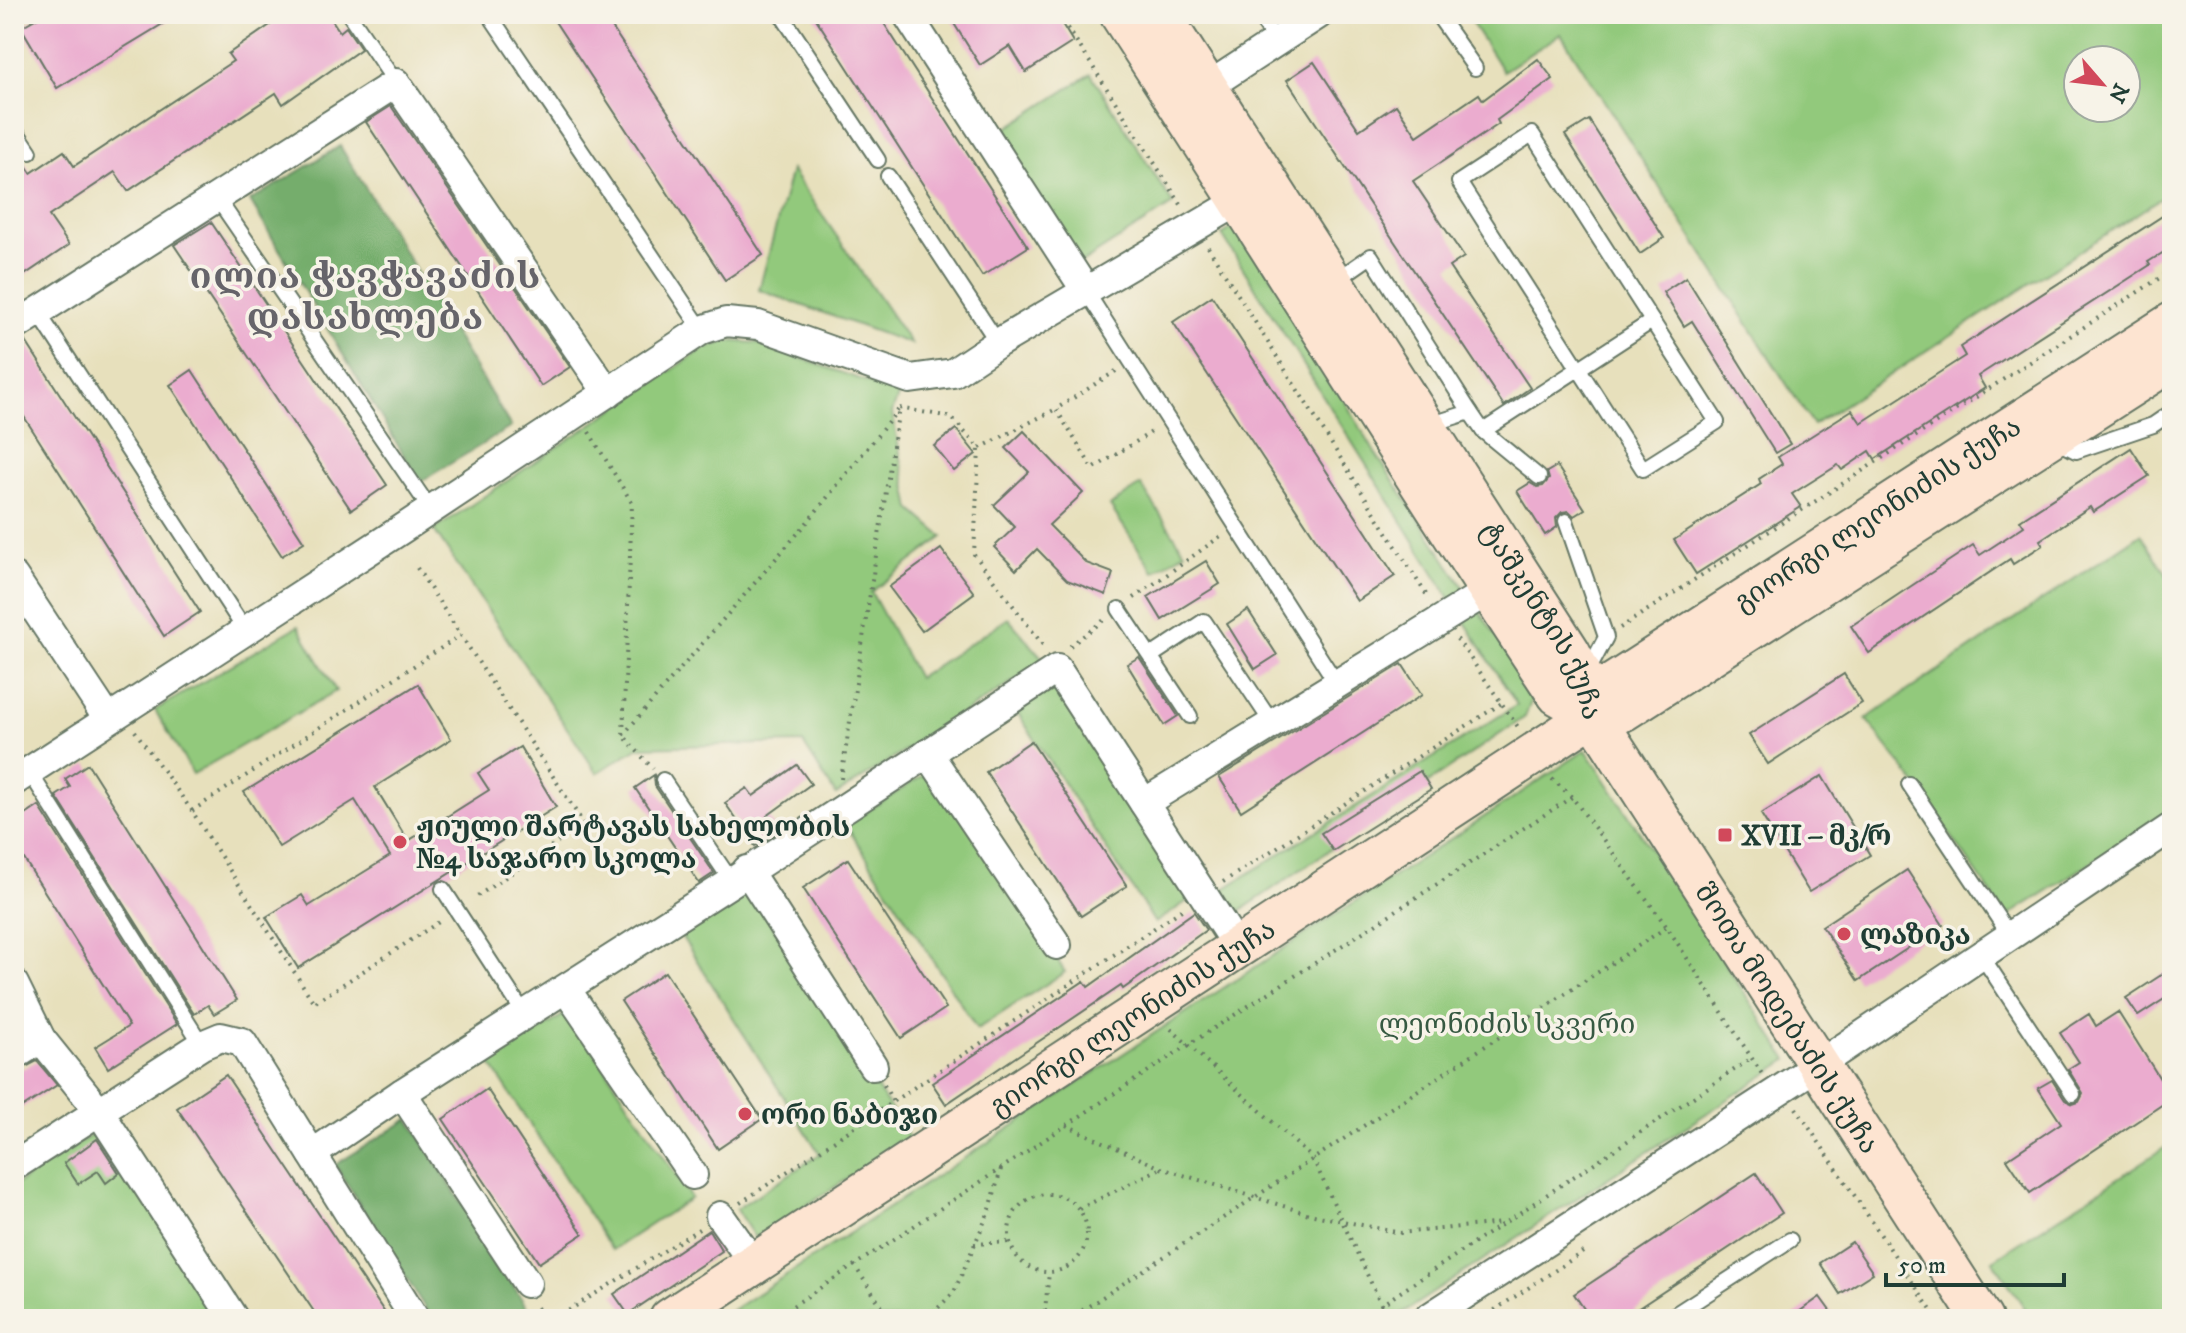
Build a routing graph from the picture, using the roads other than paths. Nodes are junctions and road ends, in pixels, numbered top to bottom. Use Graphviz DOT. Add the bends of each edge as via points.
graph roads {
  1 [pos="349,14"];
  2 [pos="489,14"];
  3 [pos="781,14"];
  4 [pos="907,14"];
  5 [pos="1120,14"];
  6 [pos="1160,14"];
  7 [pos="1257,14"];
  8 [pos="1319,14"];
  9 [pos="1437,14"];
  10 [pos="1277,41"];
  11 [pos="1475,68"];
  12 [pos="396,83"];
  13 [pos="1207,87"];
  14 [pos="14,128"];
  15 [pos="30,152"];
  16 [pos="878,160"];
  17 [pos="888,176"];
  18 [pos="217,198"];
  19 [pos="1241,200"];
  20 [pos="1333,283"];
  21 [pos="1086,291"];
  22 [pos="38,312"];
  23 [pos="1652,321"];
  24 [pos="2172,323"];
  25 [pos="14,327"];
  26 [pos="702,330"];
  27 [pos="998,343"];
  28 [pos="2172,360"];
  29 [pos="1579,369"];
  30 [pos="608,393"];
  31 [pos="1470,412"];
  32 [pos="2172,412"];
  33 [pos="1425,426"];
  34 [pos="2040,426"];
  35 [pos="1483,431"];
  36 [pos="1539,477"];
  37 [pos="431,510"];
  38 [pos="1566,521"];
  39 [pos="14,577"];
  40 [pos="1488,591"];
  41 [pos="1119,609"];
  42 [pos="245,630"];
  43 [pos="1151,656"];
  44 [pos="1337,684"];
  45 [pos="1588,697"];
  46 [pos="1190,716"];
  47 [pos="108,719"];
  48 [pos="1272,723"];
  49 [pos="928,753"];
  50 [pos="21,776"];
  51 [pos="663,780"];
  52 [pos="1909,784"];
  53 [pos="1144,803"];
  54 [pos="2172,827"];
  55 [pos="739,876"];
  56 [pos="443,889"];
  57 [pos="2010,936"];
  58 [pos="1057,945"];
  59 [pos="1238,948"];
  60 [pos="1981,955"];
  61 [pos="14,984"];
  62 [pos="566,989"];
  63 [pos="525,1015"];
  64 [pos="41,1039"];
  65 [pos="202,1045"];
  66 [pos="14,1056"];
  67 [pos="1818,1065"];
  68 [pos="873,1066"];
  69 [pos="402,1093"];
  70 [pos="2073,1094"];
  71 [pos="99,1111"];
  72 [pos="312,1154"];
  73 [pos="14,1166"];
  74 [pos="693,1175"];
  75 [pos="720,1216"];
  76 [pos="1790,1240"];
  77 [pos="754,1264"];
  78 [pos="527,1283"];
  79 [pos="234,1319"];
  80 [pos="415,1319"];
  81 [pos="670,1319"];
  82 [pos="1427,1319"];
  83 [pos="1668,1319"];
  84 [pos="1982,1319"];
  1 -- 12 [label="lane"];
  2 -- 26 [label="lane"];
  3 -- 16 [label="lane"];
  4 -- 21 [label="street"];
  5 -- 19 [label="main road, ტაშკენტის ქუჩა"];
  6 -- 13 [label="main road, ტაშკენტის ქუჩა"];
  7 -- 10 [label="lane"];
  8 -- 10 [label="street"];
  9 -- 11 [label="lane"];
  10 -- 13 [label="street"];
  12 -- 18 [label="street"];
  12 -- 30 [label="street"];
  13 -- 20 [label="main road, ტაშკენტის ქუჩა"];
  14 -- 15 [label="lane"];
  17 -- 27 [label="lane"];
  18 -- 22 [label="street"];
  18 -- 37 [label="lane"];
  19 -- 21 [label="street"];
  19 -- 40 [label="main road, ტაშკენტის ქუჩა"];
  20 -- 31 [label="lane" via="1371,256"];
  20 -- 33 [label="main road, ტაშკენტის ქუჩა"];
  21 -- 27 [label="street"];
  21 -- 44 [label="lane"];
  22 -- 25 [label="street"];
  22 -- 42 [label="lane"];
  23 -- 29 [label="lane"];
  23 -- 29 [label="lane" via="1717,422 1643,469"];
  23 -- 29 [label="lane" via="1532,134 1459,182"];
  24 -- 34 [label="main road, გიორგი ლეონიძის ქუჩა"];
  26 -- 27 [label="street" via="726,322 758,325 910,379 953,373"];
  26 -- 30 [label="street"];
  28 -- 34 [label="main road, გიორგი ლეონიძის ქუჩა"];
  29 -- 35 [label="lane"];
  30 -- 37 [label="street"];
  31 -- 33 [label="lane"];
  31 -- 35 [label="lane"];
  32 -- 34 [label="lane" via="2153,425 2076,451"];
  33 -- 45 [label="main road, ტაშკენტის ქუჩა" via="1570,652"];
  34 -- 45 [label="main road, გიორგი ლეონიძის ქუჩა" via="1623,711"];
  35 -- 36 [label="lane"];
  37 -- 42 [label="street"];
  38 -- 45 [label="lane" via="1606,637"];
  39 -- 47 [label="street"];
  40 -- 44 [label="street"];
  40 -- 45 [label="main road, ტაშკენტის ქუჩა" via="1558,695"];
  41 -- 43 [label="lane"];
  42 -- 47 [label="street"];
  43 -- 46 [label="lane"];
  43 -- 48 [label="lane" via="1204,621"];
  44 -- 48 [label="street"];
  45 -- 59 [label="main road, გიორგი ლეონიძის ქუჩა" via="1528,758"];
  45 -- 67 [label="main road, შოთა მოდებაძის ქუჩა"];
  47 -- 50 [label="street"];
  48 -- 53 [label="street"];
  49 -- 53 [label="street" via="1055,664"];
  49 -- 55 [label="street"];
  49 -- 58 [label="street"];
  50 -- 65 [label="lane"];
  51 -- 55 [label="lane"];
  52 -- 57 [label="lane"];
  53 -- 59 [label="street"];
  54 -- 57 [label="street"];
  55 -- 62 [label="street"];
  55 -- 68 [label="street"];
  56 -- 63 [label="lane"];
  57 -- 60 [label="street"];
  59 -- 77 [label="main road, გიორგი ლეონიძის ქუჩა"];
  60 -- 67 [label="street"];
  60 -- 70 [label="lane"];
  61 -- 64 [label="street"];
  62 -- 63 [label="street"];
  62 -- 74 [label="street"];
  63 -- 69 [label="street"];
  64 -- 66 [label="street"];
  64 -- 71 [label="street"];
  65 -- 71 [label="street"];
  65 -- 72 [label="street" via="221,1037 242,1042"];
  67 -- 82 [label="street"];
  67 -- 84 [label="main road, შოთა მოდებაძის ქუჩა"];
  69 -- 72 [label="street"];
  69 -- 78 [label="street"];
  71 -- 73 [label="street"];
  71 -- 79 [label="street"];
  72 -- 80 [label="street"];
  75 -- 77 [label="street"];
  76 -- 83 [label="lane"];
  77 -- 81 [label="main road, გიორგი ლეონიძის ქუჩა"];
}
